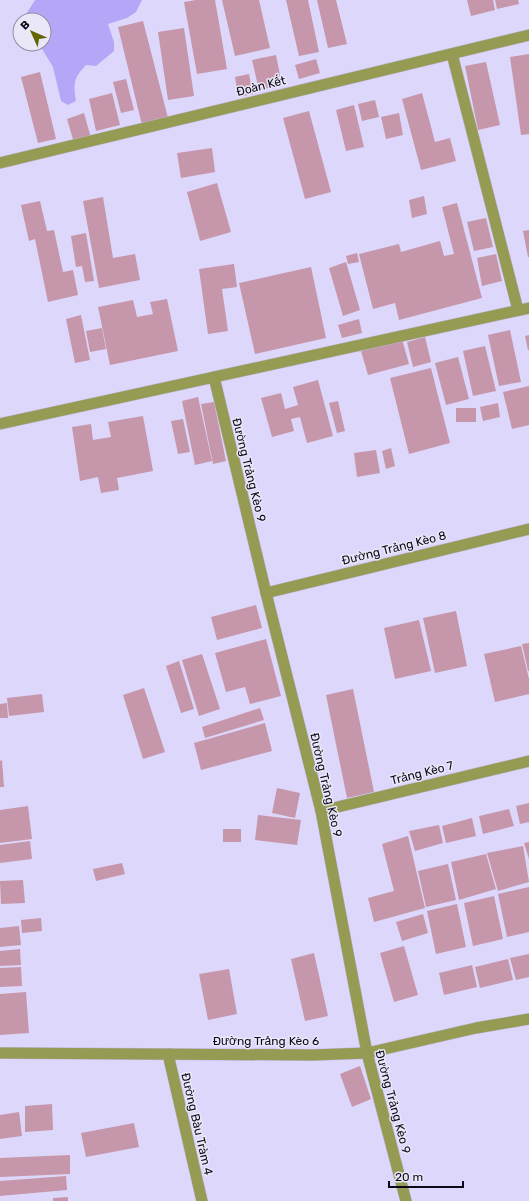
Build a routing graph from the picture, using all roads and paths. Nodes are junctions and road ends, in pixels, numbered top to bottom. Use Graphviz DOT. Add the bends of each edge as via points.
graph roads {
  1 [pos="529,35"];
  2 [pos="452,54"];
  3 [pos="0,163"];
  4 [pos="524,309"];
  5 [pos="214,377"];
  6 [pos="0,424"];
  7 [pos="529,529"];
  8 [pos="266,593"];
  9 [pos="529,761"];
  10 [pos="321,811"];
  11 [pos="529,1019"];
  12 [pos="0,1053"];
  13 [pos="367,1053"];
  14 [pos="168,1054"];
  15 [pos="202,1201"];
  16 [pos="406,1201"];
  1 -- 2 [label="street, Đoàn Kết"];
  2 -- 3 [label="street, Đoàn Kết"];
  2 -- 4 [label="street"];
  4 -- 5 [label="street"];
  5 -- 6 [label="street"];
  5 -- 8 [label="street, Đường Trảng Kèo 9"];
  7 -- 8 [label="street, Đường Trảng Kèo 8"];
  8 -- 10 [label="street, Đường Trảng Kèo 9"];
  9 -- 10 [label="street, Trảng Kèo 7"];
  10 -- 13 [label="street, Đường Trảng Kèo 9"];
  11 -- 13 [label="street, Đường Trảng Kèo 6" via="476,1028"];
  12 -- 14 [label="street, Đường Trảng Kèo 6"];
  13 -- 14 [label="street, Đường Trảng Kèo 6"];
  13 -- 16 [label="street, Đường Trảng Kèo 9"];
  14 -- 15 [label="street, Đường Bàu Tràm 4"];
}
